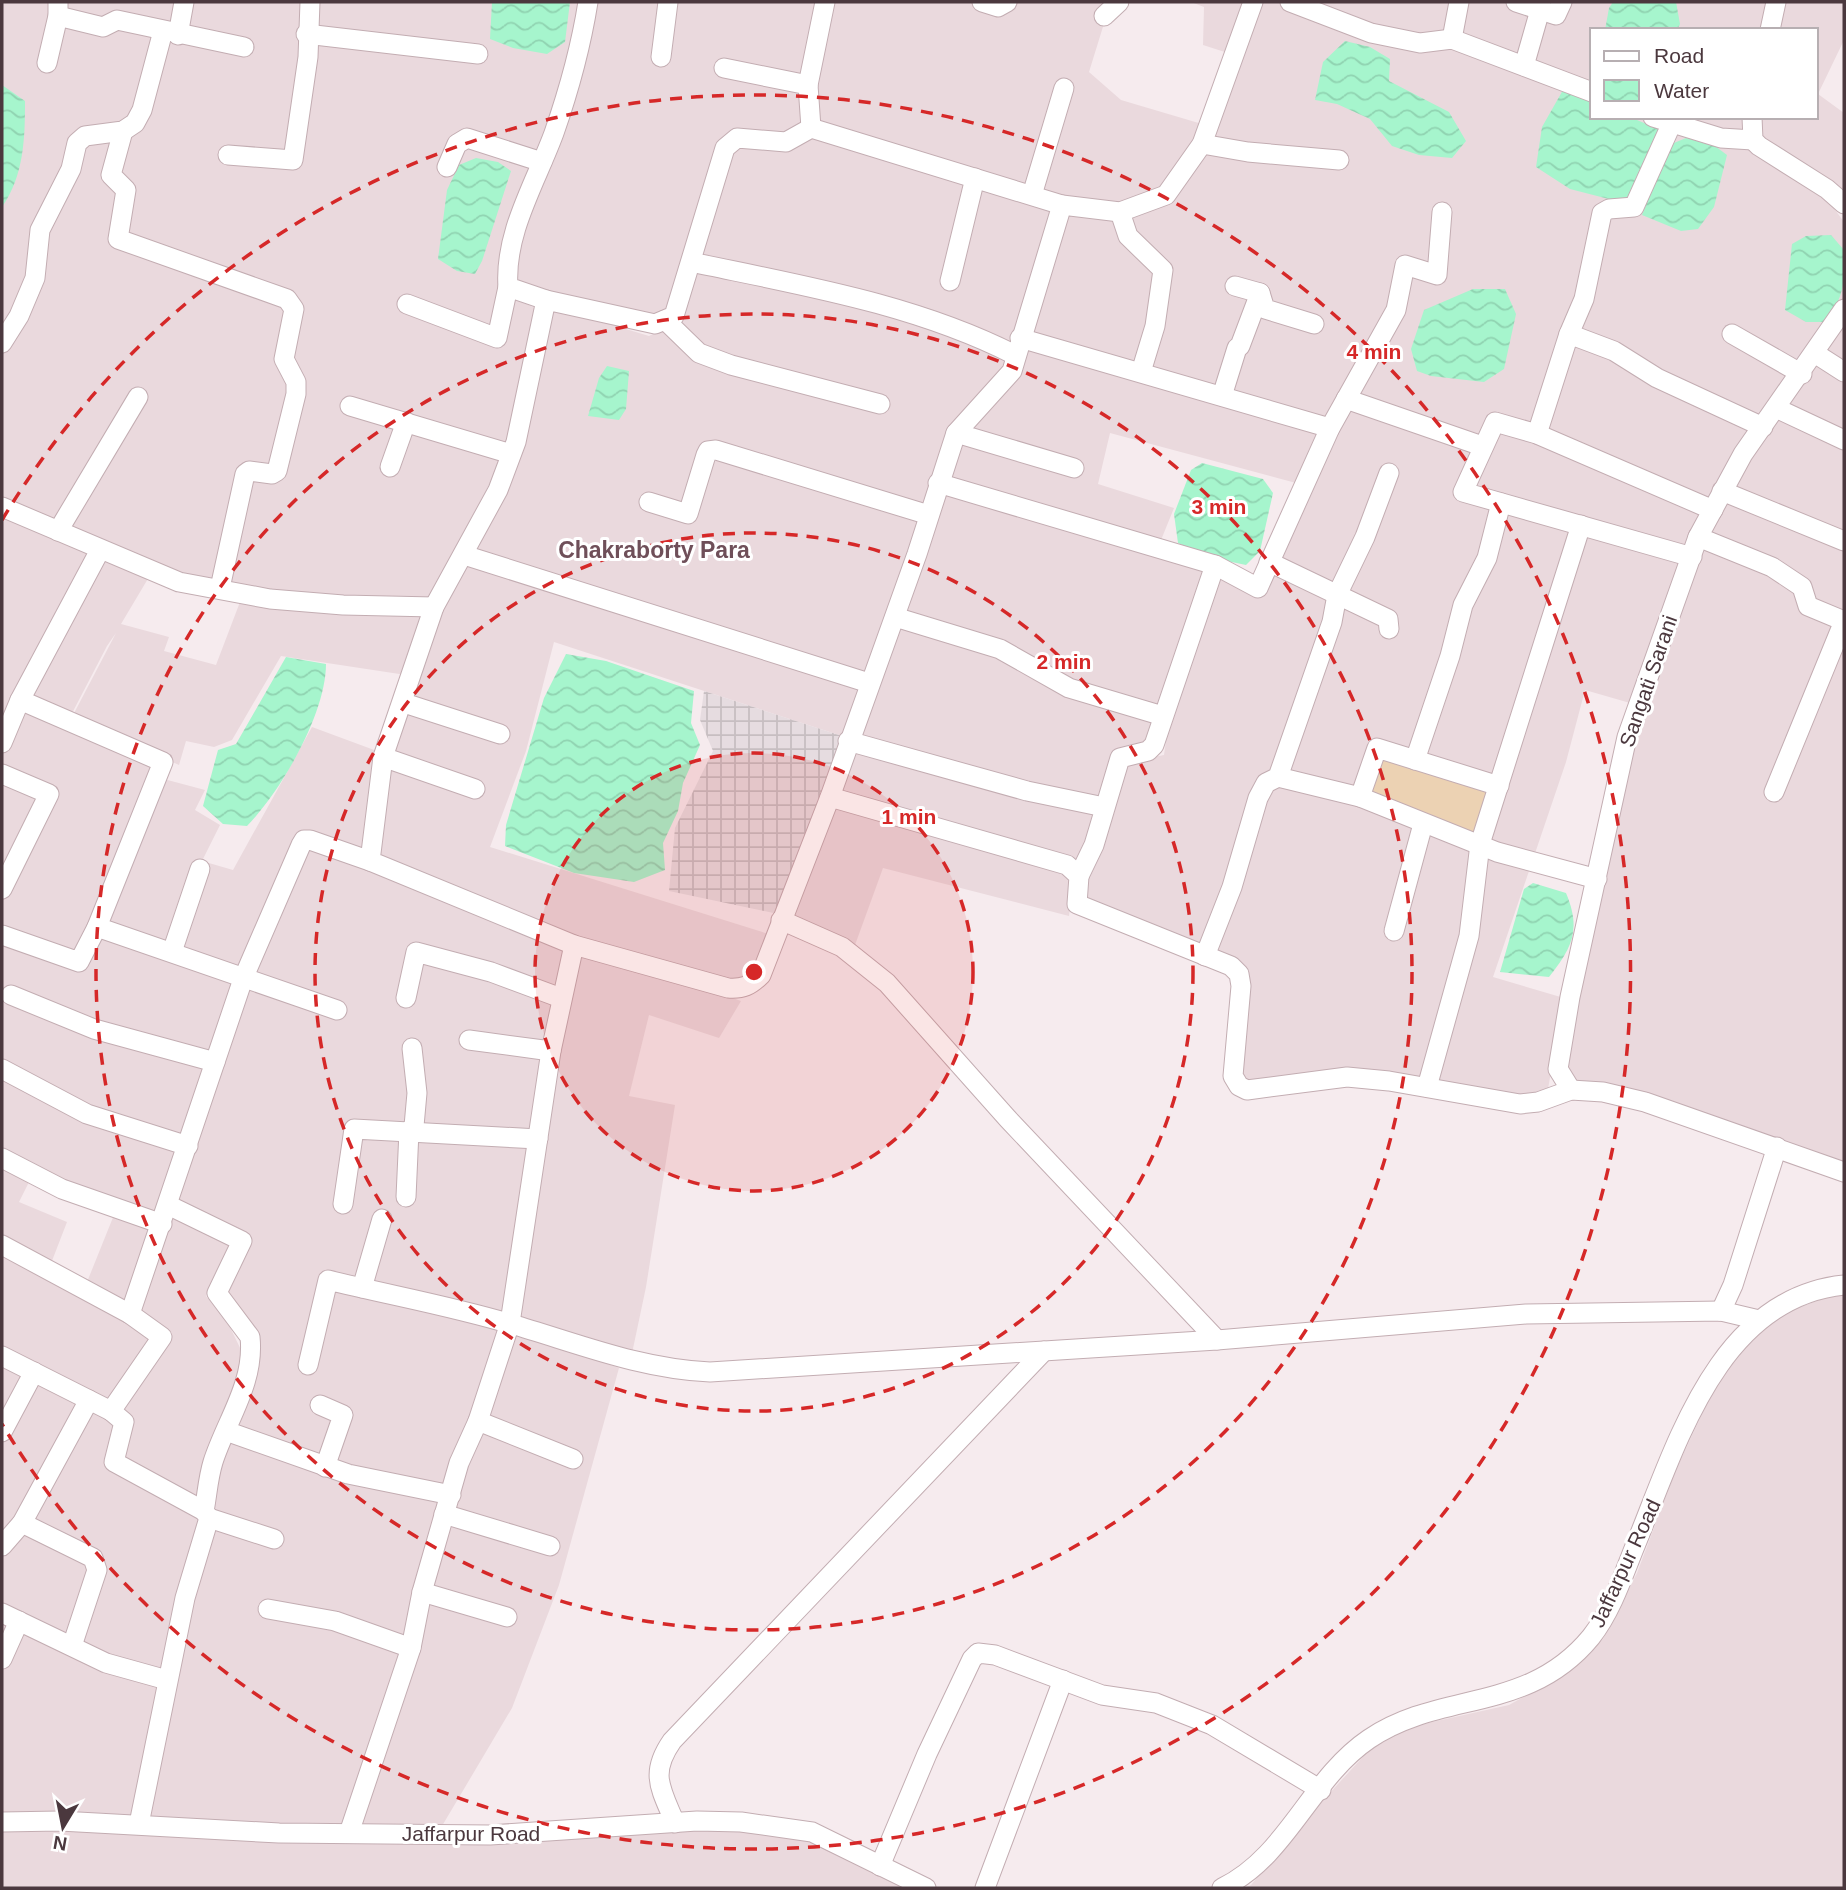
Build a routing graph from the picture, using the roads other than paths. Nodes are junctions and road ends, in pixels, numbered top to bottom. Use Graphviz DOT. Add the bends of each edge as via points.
graph roads {
  1 [pos="184,2"];
  2 [pos="310,2"];
  3 [pos="588,2"];
  4 [pos="668,2"];
  5 [pos="825,2"];
  6 [pos="982,2"];
  7 [pos="1007,2"];
  8 [pos="1119,2"];
  9 [pos="1253,2"];
  10 [pos="1290,2"];
  11 [pos="1459,2"];
  12 [pos="1516,2"];
  13 [pos="1562,2"];
  14 [pos="1776,2"];
  15 [pos="58,9"];
  16 [pos="1540,10"];
  17 [pos="1104,16"];
  18 [pos="1770,28"];
  19 [pos="171,33"];
  20 [pos="306,34"];
  21 [pos="1452,39"];
  22 [pos="244,47"];
  23 [pos="478,54"];
  24 [pos="661,57"];
  25 [pos="47,63"];
  26 [pos="1524,66"];
  27 [pos="724,68"];
  28 [pos="808,85"];
  29 [pos="1064,88"];
  30 [pos="1590,91"];
  31 [pos="1752,119"];
  32 [pos="1662,121"];
  33 [pos="811,128"];
  34 [pos="123,131"];
  35 [pos="1753,140"];
  36 [pos="1202,144"];
  37 [pos="228,155"];
  38 [pos="1339,160"];
  39 [pos="542,162"];
  40 [pos="447,167"];
  41 [pos="975,178"];
  42 [pos="1032,195"];
  43 [pos="1844,204"];
  44 [pos="1062,205"];
  45 [pos="1120,212"];
  46 [pos="1441,212"];
  47 [pos="691,262"];
  48 [pos="950,281"];
  49 [pos="1235,286"];
  50 [pos="508,287"];
  51 [pos="1260,293"];
  52 [pos="546,300"];
  53 [pos="407,304"];
  54 [pos="1844,309"];
  55 [pos="665,320"];
  56 [pos="1314,324"];
  57 [pos="1569,334"];
  58 [pos="1732,334"];
  59 [pos="2,343"];
  60 [pos="1017,347"];
  61 [pos="1816,354"];
  62 [pos="1141,372"];
  63 [pos="1844,372"];
  64 [pos="1802,374"];
  65 [pos="1223,396"];
  66 [pos="138,397"];
  67 [pos="1346,399"];
  68 [pos="880,404"];
  69 [pos="350,406"];
  70 [pos="1778,409"];
  71 [pos="406,422"];
  72 [pos="1330,428"];
  73 [pos="1763,428"];
  74 [pos="956,433"];
  75 [pos="1537,435"];
  76 [pos="1844,440"];
  77 [pos="1482,446"];
  78 [pos="511,454"];
  79 [pos="390,467"];
  80 [pos="1074,468"];
  81 [pos="1389,473"];
  82 [pos="938,483"];
  83 [pos="1722,491"];
  84 [pos="649,502"];
  85 [pos="1501,503"];
  86 [pos="3,510"];
  87 [pos="1713,510"];
  88 [pos="929,515"];
  89 [pos="1581,524"];
  90 [pos="58,531"];
  91 [pos="1698,537"];
  92 [pos="1844,541"];
  93 [pos="100,550"];
  94 [pos="464,555"];
  95 [pos="1692,557"];
  96 [pos="1269,562"];
  97 [pos="1215,565"];
  98 [pos="220,588"];
  99 [pos="1337,595"];
  100 [pos="434,607"];
  101 [pos="895,617"];
  102 [pos="1389,629"];
  103 [pos="869,683"];
  104 [pos="20,699"];
  105 [pos="404,702"];
  106 [pos="1163,716"];
  107 [pos="500,734"];
  108 [pos="848,741"];
  109 [pos="2,743"];
  110 [pos="383,757"];
  111 [pos="1415,760"];
  112 [pos="2,774"];
  113 [pos="1278,777"];
  114 [pos="1499,786"];
  115 [pos="475,789"];
  116 [pos="1774,792"];
  117 [pos="830,797"];
  118 [pos="1360,797"];
  119 [pos="1104,807"];
  120 [pos="1423,824"];
  121 [pos="1480,844"];
  122 [pos="370,861"];
  123 [pos="200,869"];
  124 [pos="1079,876"];
  125 [pos="1597,879"];
  126 [pos="2,889"];
  127 [pos="781,920"];
  128 [pos="97,927"];
  129 [pos="1394,931"];
  130 [pos="2,935"];
  131 [pos="574,945"];
  132 [pos="172,952"];
  133 [pos="1205,956"];
  134 [pos="243,979"];
  135 [pos="11,995"];
  136 [pos="406,998"];
  137 [pos="561,998"];
  138 [pos="337,1010"];
  139 [pos="468,1040"];
  140 [pos="412,1048"];
  141 [pos="551,1051"];
  142 [pos="215,1062"];
  143 [pos="2,1069"];
  144 [pos="1427,1087"];
  145 [pos="1571,1090"];
  146 [pos="409,1130"];
  147 [pos="538,1139"];
  148 [pos="188,1146"];
  149 [pos="1777,1147"];
  150 [pos="2,1158"];
  151 [pos="1844,1172"];
  152 [pos="406,1198"];
  153 [pos="343,1204"];
  154 [pos="165,1215"];
  155 [pos="382,1219"];
  156 [pos="2,1245"];
  157 [pos="1844,1285"];
  158 [pos="362,1289"];
  159 [pos="1721,1311"];
  160 [pos="130,1314"];
  161 [pos="1759,1321"];
  162 [pos="510,1323"];
  163 [pos="1217,1340"];
  164 [pos="1044,1351"];
  165 [pos="2,1356"];
  166 [pos="308,1365"];
  167 [pos="34,1372"];
  168 [pos="89,1400"];
  169 [pos="320,1405"];
  170 [pos="111,1411"];
  171 [pos="478,1421"];
  172 [pos="226,1431"];
  173 [pos="2,1432"];
  174 [pos="573,1460"];
  175 [pos="325,1467"];
  176 [pos="448,1504"];
  177 [pos="206,1515"];
  178 [pos="22,1523"];
  179 [pos="274,1539"];
  180 [pos="2,1546"];
  181 [pos="550,1546"];
  182 [pos="422,1592"];
  183 [pos="268,1609"];
  184 [pos="10,1617"];
  185 [pos="508,1617"];
  186 [pos="72,1646"];
  187 [pos="411,1648"];
  188 [pos="2,1659"];
  189 [pos="167,1680"];
  190 [pos="1063,1680"];
  191 [pos="1321,1790"];
  192 [pos="2,1822"];
  193 [pos="676,1823"];
  194 [pos="139,1824"];
  195 [pos="349,1833"];
  196 [pos="880,1866"];
  197 [pos="926,1888"];
  198 [pos="985,1888"];
  199 [pos="1222,1888"];
  1 -- 19 [label="street"];
  2 -- 20 [label="street"];
  3 -- 39 [label="street" via="575,62"];
  4 -- 24 [label="street"];
  5 -- 28 [label="street"];
  6 -- 7 [label="street" via="998,7"];
  8 -- 17 [label="street"];
  9 -- 36 [label="street"];
  10 -- 21 [label="street" via="1371,33 1420,43"];
  11 -- 21 [label="street"];
  12 -- 16 [label="street"];
  13 -- 16 [label="street" via="1556,15"];
  14 -- 18 [label="street"];
  15 -- 19 [label="street" via="103,27 117,20"];
  15 -- 25 [label="street"];
  16 -- 26 [label="street"];
  19 -- 22 [label="street"];
  19 -- 34 [label="street" via="142,110 135,123"];
  20 -- 23 [label="street"];
  20 -- 37 [label="street" via="308,57 293,160"];
  21 -- 26 [label="street"];
  26 -- 30 [label="street"];
  27 -- 28 [label="street"];
  28 -- 33 [label="street"];
  29 -- 42 [label="street"];
  31 -- 35 [label="street"];
  32 -- 35 [label="street" via="1721,138"];
  32 -- 57 [label="street" via="1634,207 1602,213 1584,299"];
  33 -- 41 [label="street"];
  33 -- 47 [label="street" via="786,142 730,141"];
  34 -- 59 [label="street" via="85,136 77,143 71,169 40,230 35,278"];
  34 -- 98 [label="street" via="111,175 126,190 118,239 287,299 294,309 284,359 296,382 296,394 277,471 244,474"];
  35 -- 43 [label="street"];
  36 -- 38 [label="street"];
  36 -- 45 [label="street" via="1166,195"];
  39 -- 40 [label="street" via="467,138 457,144"];
  39 -- 50 [label="street" via="522,209 506,267"];
  41 -- 42 [label="street"];
  41 -- 48 [label="street"];
  42 -- 44 [label="street"];
  44 -- 45 [label="street"];
  44 -- 60 [label="street"];
  45 -- 62 [label="street" via="1128,236 1163,270 1155,326"];
  46 -- 67 [label="street" via="1437,275 1405,265 1396,310"];
  47 -- 55 [label="street" via="674,316"];
  47 -- 60 [label="street" via="842,295"];
  49 -- 51 [label="street"];
  50 -- 52 [label="street"];
  50 -- 53 [label="street" via="496,338"];
  51 -- 56 [label="street" via="1265,309"];
  51 -- 65 [label="street"];
  52 -- 55 [label="street" via="654,324"];
  52 -- 78 [label="street"];
  54 -- 61 [label="street, Sangati Sarani"];
  55 -- 68 [label="street" via="699,353"];
  57 -- 73 [label="street" via="1614,351 1657,378"];
  57 -- 75 [label="street"];
  58 -- 64 [label="street"];
  60 -- 62 [label="street"];
  60 -- 74 [label="street" via="1012,372"];
  61 -- 63 [label="street"];
  61 -- 64 [label="street, Sangati Sarani"];
  62 -- 65 [label="street"];
  64 -- 70 [label="street, Sangati Sarani"];
  65 -- 72 [label="street"];
  66 -- 90 [label="street"];
  67 -- 72 [label="street"];
  67 -- 77 [label="street"];
  69 -- 71 [label="street"];
  70 -- 73 [label="street, Sangati Sarani"];
  70 -- 76 [label="street"];
  71 -- 78 [label="street"];
  71 -- 79 [label="street"];
  72 -- 96 [label="street"];
  73 -- 83 [label="street, Sangati Sarani"];
  74 -- 80 [label="street"];
  74 -- 82 [label="street"];
  75 -- 77 [label="street" via="1495,422"];
  75 -- 87 [label="street"];
  77 -- 85 [label="street" via="1463,492"];
  78 -- 94 [label="street" via="498,491"];
  81 -- 99 [label="street"];
  82 -- 88 [label="street"];
  82 -- 97 [label="street"];
  83 -- 87 [label="street, Sangati Sarani"];
  83 -- 92 [label="street"];
  84 -- 88 [label="street" via="688,514 706,455 716,450"];
  85 -- 89 [label="street"];
  85 -- 111 [label="street" via="1488,558 1463,605"];
  86 -- 90 [label="street"];
  87 -- 91 [label="street, Sangati Sarani"];
  88 -- 101 [label="street"];
  89 -- 95 [label="street"];
  89 -- 114 [label="street"];
  90 -- 93 [label="street"];
  91 -- 95 [label="street, Sangati Sarani"];
  91 -- 116 [label="street" via="1772,567 1802,587 1808,606 1844,621"];
  93 -- 98 [label="street" via="179,582"];
  93 -- 104 [label="street"];
  94 -- 100 [label="street"];
  94 -- 103 [label="street"];
  95 -- 125 [label="street, Sangati Sarani" via="1627,737"];
  96 -- 97 [label="street" via="1258,588"];
  96 -- 99 [label="street"];
  97 -- 106 [label="street"];
  98 -- 100 [label="street" via="270,600"];
  99 -- 102 [label="street" via="1388,619"];
  99 -- 113 [label="street" via="1332,622"];
  100 -- 105 [label="street"];
  101 -- 103 [label="street"];
  101 -- 106 [label="street" via="1000,649 1069,688"];
  103 -- 108 [label="street"];
  104 -- 109 [label="street"];
  104 -- 128 [label="street" via="163,762"];
  105 -- 107 [label="street"];
  105 -- 110 [label="street"];
  106 -- 119 [label="street" via="1152,749 1120,758"];
  108 -- 117 [label="street"];
  108 -- 119 [label="street" via="1027,791"];
  110 -- 115 [label="street"];
  110 -- 122 [label="street"];
  111 -- 114 [label="street"];
  111 -- 118 [label="street" via="1377,748"];
  112 -- 126 [label="street" via="49,794"];
  113 -- 118 [label="street"];
  113 -- 133 [label="street" via="1266,782 1258,798 1232,887"];
  114 -- 121 [label="street"];
  117 -- 124 [label="street" via="1068,866"];
  117 -- 127 [label="street"];
  118 -- 120 [label="street"];
  119 -- 124 [label="street" via="1094,845"];
  120 -- 121 [label="street"];
  120 -- 129 [label="street"];
  121 -- 125 [label="street"];
  121 -- 144 [label="street" via="1469,936"];
  122 -- 131 [label="street"];
  122 -- 134 [label="street" via="304,840"];
  123 -- 132 [label="street"];
  124 -- 133 [label="street" via="1077,904"];
  125 -- 145 [label="street, Sangati Sarani" via="1558,1069"];
  127 -- 131 [label="street" via="761,975 741,989"];
  127 -- 163 [label="street" via="842,947 887,983"];
  128 -- 130 [label="street" via="79,962"];
  128 -- 132 [label="street"];
  131 -- 137 [label="street"];
  132 -- 134 [label="street"];
  133 -- 144 [label="street" via="1239,974 1233,1065 1239,1086 1264,1090 1348,1077"];
  134 -- 138 [label="street"];
  134 -- 142 [label="street"];
  135 -- 142 [label="street" via="94,1029"];
  136 -- 137 [label="street" via="416,952 491,972"];
  137 -- 141 [label="street"];
  139 -- 141 [label="street"];
  140 -- 146 [label="street" via="417,1093 414,1126"];
  141 -- 147 [label="street"];
  142 -- 148 [label="street"];
  143 -- 148 [label="street" via="87,1114"];
  144 -- 145 [label="street" via="1520,1104"];
  145 -- 149 [label="street" via="1645,1102"];
  146 -- 147 [label="street"];
  146 -- 152 [label="street"];
  146 -- 153 [label="street" via="354,1129"];
  147 -- 162 [label="street"];
  148 -- 154 [label="street"];
  149 -- 151 [label="street"];
  149 -- 159 [label="street"];
  150 -- 154 [label="street" via="62,1189"];
  154 -- 160 [label="street"];
  154 -- 172 [label="street" via="242,1241 217,1293 250,1337 251,1345 246,1379"];
  155 -- 158 [label="street"];
  156 -- 160 [label="street"];
  157 -- 161 [label="street, Jaffarpur Road" via="1814,1289"];
  158 -- 162 [label="street"];
  158 -- 166 [label="street" via="328,1280"];
  159 -- 161 [label="street"];
  159 -- 163 [label="street" via="1526,1314"];
  160 -- 170 [label="street" via="162,1337"];
  161 -- 191 [label="street, Jaffarpur Road" via="1712,1372 1592,1636 1542,1679 1408,1720 1369,1739"];
  162 -- 164 [label="street" via="616,1357 687,1371"];
  162 -- 171 [label="street"];
  163 -- 164 [label="street"];
  164 -- 193 [label="street" via="672,1741 660,1758 658,1772"];
  165 -- 167 [label="street"];
  167 -- 168 [label="street"];
  167 -- 173 [label="street"];
  168 -- 170 [label="street"];
  168 -- 178 [label="street"];
  169 -- 175 [label="street" via="343,1415"];
  170 -- 177 [label="street" via="124,1422 114,1462"];
  171 -- 174 [label="street"];
  171 -- 176 [label="street" via="459,1463"];
  172 -- 175 [label="street"];
  172 -- 177 [label="street" via="212,1464"];
  175 -- 176 [label="street"];
  176 -- 181 [label="street"];
  176 -- 182 [label="street"];
  177 -- 179 [label="street"];
  177 -- 189 [label="street"];
  178 -- 180 [label="street"];
  178 -- 186 [label="street" via="96,1563"];
  182 -- 185 [label="street"];
  182 -- 187 [label="street"];
  183 -- 187 [label="street" via="335,1621"];
  184 -- 186 [label="street"];
  184 -- 188 [label="street"];
  186 -- 189 [label="street" via="106,1663"];
  187 -- 195 [label="street"];
  189 -- 194 [label="street"];
  190 -- 191 [label="street" via="1117,1700 1156,1703 1212,1725"];
  190 -- 196 [label="street" via="995,1655 975,1655"];
  190 -- 198 [label="street"];
  191 -- 199 [label="street, Jaffarpur Road" via="1256,1868"];
  192 -- 194 [label="street, Jaffarpur Road"];
  193 -- 195 [label="street, Jaffarpur Road" via="490,1835"];
  193 -- 196 [label="street, Jaffarpur Road" via="741,1822 812,1832"];
  194 -- 195 [label="street, Jaffarpur Road"];
  196 -- 197 [label="street, Jaffarpur Road"];
}
